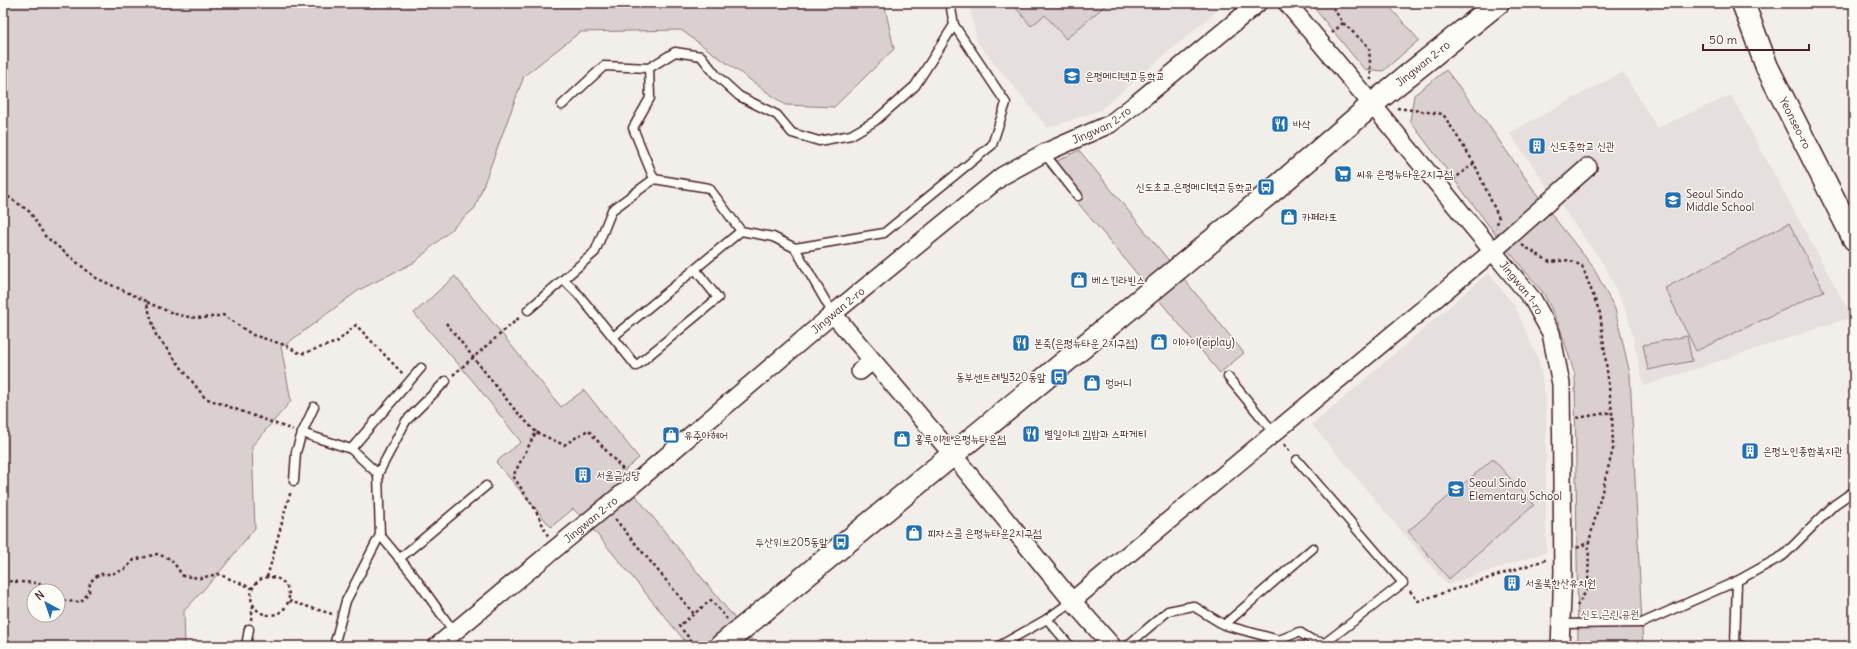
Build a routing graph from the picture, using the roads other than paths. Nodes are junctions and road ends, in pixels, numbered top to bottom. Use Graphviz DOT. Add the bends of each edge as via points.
graph roads {
  1 [pos="950,3"];
  2 [pos="1258,3"];
  3 [pos="1287,3"];
  4 [pos="1498,3"];
  5 [pos="1743,3"];
  6 [pos="954,25"];
  7 [pos="649,68"];
  8 [pos="1378,99"];
  9 [pos="562,105"];
  10 [pos="1044,153"];
  11 [pos="1588,167"];
  12 [pos="654,179"];
  13 [pos="1078,196"];
  14 [pos="741,231"];
  15 [pos="1854,239"];
  16 [pos="795,248"];
  17 [pos="1493,251"];
  18 [pos="695,269"];
  19 [pos="564,280"];
  20 [pos="528,310"];
  21 [pos="833,314"];
  22 [pos="613,337"];
  23 [pos="421,368"];
  24 [pos="1228,378"];
  25 [pos="446,381"];
  26 [pos="314,407"];
  27 [pos="302,433"];
  28 [pos="1278,437"];
  29 [pos="352,449"];
  30 [pos="952,455"];
  31 [pos="1297,460"];
  32 [pos="378,474"];
  33 [pos="294,481"];
  34 [pos="486,486"];
  35 [pos="1854,491"];
  36 [pos="380,535"];
  37 [pos="1313,548"];
  38 [pos="399,559"];
  39 [pos="1737,581"];
  40 [pos="1072,602"];
  41 [pos="1047,619"];
  42 [pos="1224,625"];
  43 [pos="249,629"];
  44 [pos="454,632"];
  45 [pos="1564,636"];
  46 [pos="246,646"];
  47 [pos="334,646"];
  48 [pos="437,646"];
  49 [pos="721,646"];
  50 [pos="999,646"];
  51 [pos="1070,646"];
  52 [pos="1112,646"];
  53 [pos="1127,646"];
  54 [pos="1743,646"];
  1 -- 6 [label="lane"];
  2 -- 10 [label="street, Jingwan 2-ro" via="1110,124"];
  3 -- 8 [label="street, Jingwan 1-ro"];
  4 -- 8 [label="street, Jingwan 2-ro"];
  5 -- 15 [label="street, Yeonseo-ro" via="1767,67"];
  6 -- 7 [label="lane" via="915,86 875,121 851,135 818,141 792,132 777,115 739,96 716,75 701,56 675,52"];
  6 -- 16 [label="lane" via="1006,103 992,145 884,233"];
  7 -- 9 [label="lane" via="604,66"];
  7 -- 12 [label="lane" via="650,98 634,128"];
  8 -- 17 [label="street, Jingwan 1-ro"];
  8 -- 30 [label="street, Jingwan 2-ro" via="1278,186"];
  10 -- 13 [label="lane"];
  10 -- 21 [label="street, Jingwan 2-ro" via="1002,176"];
  11 -- 17 [label="street"];
  12 -- 14 [label="lane" via="709,188"];
  12 -- 19 [label="lane" via="612,210 595,252"];
  14 -- 16 [label="lane" via="773,237"];
  14 -- 18 [label="lane"];
  16 -- 21 [label="lane"];
  17 -- 28 [label="street"];
  17 -- 45 [label="street, Jingwan 1-ro" via="1534,300 1551,333 1561,384"];
  18 -- 22 [label="lane"];
  18 -- 22 [label="lane" via="718,298 636,366"];
  19 -- 20 [label="lane"];
  19 -- 22 [label="lane"];
  21 -- 30 [label="street" via="866,366"];
  21 -- 44 [label="street, Jingwan 2-ro" via="635,484"];
  23 -- 29 [label="lane"];
  24 -- 28 [label="lane"];
  25 -- 32 [label="lane" via="406,421"];
  26 -- 27 [label="lane"];
  27 -- 29 [label="lane"];
  27 -- 33 [label="lane" via="296,452"];
  28 -- 40 [label="street"];
  29 -- 32 [label="lane"];
  30 -- 40 [label="street"];
  30 -- 49 [label="street, Jingwan 2-ro"];
  31 -- 42 [label="lane" via="1403,583 1325,643 1312,640 1299,632 1279,640"];
  32 -- 36 [label="lane"];
  34 -- 38 [label="lane"];
  35 -- 39 [label="lane" via="1834,506 1784,555"];
  36 -- 38 [label="lane"];
  36 -- 47 [label="lane" via="346,601"];
  37 -- 42 [label="lane"];
  38 -- 44 [label="lane"];
  39 -- 45 [label="lane" via="1642,623"];
  39 -- 54 [label="lane" via="1735,646"];
  40 -- 41 [label="lane"];
  40 -- 52 [label="street"];
  41 -- 50 [label="lane"];
  41 -- 51 [label="lane"];
  42 -- 53 [label="lane" via="1193,606 1168,611"];
  43 -- 46 [label="lane"];
  44 -- 48 [label="street, Jingwan 2-ro"];
}
